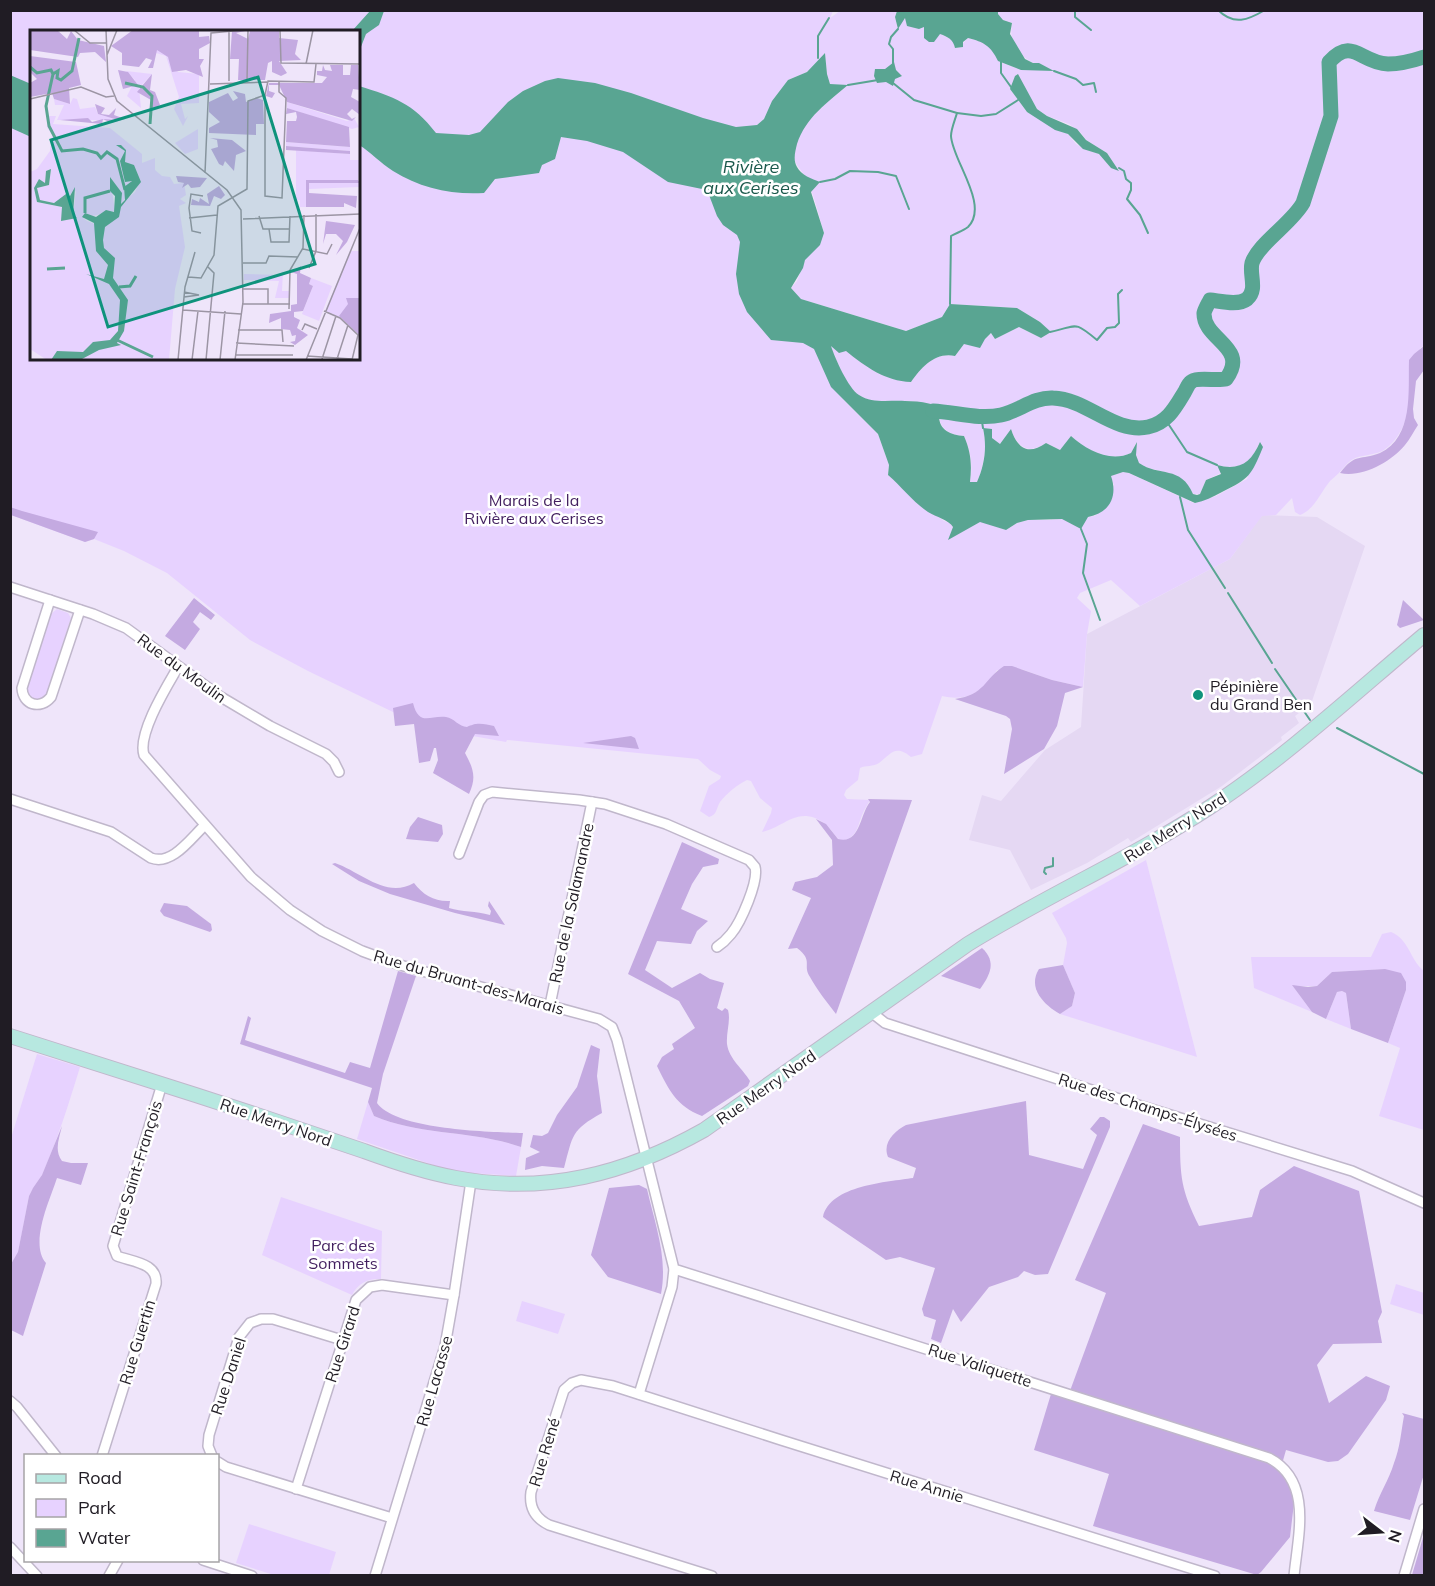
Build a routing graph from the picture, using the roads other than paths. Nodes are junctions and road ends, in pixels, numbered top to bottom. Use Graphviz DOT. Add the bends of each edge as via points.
graph roads {
  1 [pos="10,587"];
  2 [pos="50,600"];
  3 [pos="80,610"];
  4 [pos="1425,635"];
  5 [pos="178,667"];
  6 [pos="339,772"];
  7 [pos="10,799"];
  8 [pos="592,802"];
  9 [pos="205,825"];
  10 [pos="459,854"];
  11 [pos="717,947"];
  12 [pos="550,1005"];
  13 [pos="871,1012"];
  14 [pos="10,1036"];
  15 [pos="162,1084"];
  16 [pos="648,1159"];
  17 [pos="471,1181"];
  18 [pos="1425,1203"];
  19 [pos="115,1253"];
  20 [pos="674,1269"];
  21 [pos="454,1295"];
  22 [pos="342,1340"];
  23 [pos="639,1394"];
  24 [pos="10,1401"];
  25 [pos="55,1454"];
  26 [pos="102,1454"];
  27 [pos="212,1454"];
  28 [pos="219,1463"];
  29 [pos="296,1489"];
  30 [pos="1425,1509"];
  31 [pos="392,1518"];
  32 [pos="10,1547"];
  33 [pos="24,1562"];
  34 [pos="24,1562"];
  35 [pos="117,1562"];
  36 [pos="210,1562"];
  37 [pos="37,1575"];
  38 [pos="109,1575"];
  39 [pos="252,1575"];
  40 [pos="375,1575"];
  41 [pos="712,1575"];
  42 [pos="1215,1575"];
  43 [pos="1294,1575"];
  44 [pos="1404,1575"];
  1 -- 2 [label="street, Rue du Moulin"];
  2 -- 3 [label="street, Rue du Moulin"];
  2 -- 3 [label="street" via="22,689 33,704 43,704 51,697"];
  3 -- 5 [label="street, Rue du Moulin" via="126,628"];
  4 -- 13 [label="main road, Rue Merry Nord" via="1305,735 1214,804 1143,848 989,931"];
  5 -- 6 [label="street, Rue du Moulin" via="253,716 326,754"];
  5 -- 9 [label="street, Rue du Bruant-des-Marais" via="156,705 143,752"];
  7 -- 9 [label="street" via="111,832 158,860 170,858"];
  8 -- 10 [label="street" via="488,793 479,802"];
  8 -- 11 [label="street" via="660,822 754,864 757,878 738,923"];
  8 -- 12 [label="street, Rue de la Salamandre"];
  9 -- 12 [label="street, Rue du Bruant-des-Marais" via="267,891 331,936 381,958"];
  12 -- 16 [label="street, Rue du Bruant-des-Marais" via="604,1020 612,1027"];
  13 -- 16 [label="main road, Rue Merry Nord" via="722,1119"];
  13 -- 18 [label="street, Rue des Champs-Élysées" via="885,1023 1352,1171"];
  14 -- 15 [label="main road, Rue Merry Nord"];
  15 -- 17 [label="main road, Rue Merry Nord" via="397,1162"];
  15 -- 19 [label="street, Rue Saint-François" via="113,1246"];
  16 -- 17 [label="main road, Rue Merry Nord" via="569,1180 520,1184"];
  16 -- 20 [label="street"];
  17 -- 21 [label="street, Rue Lacasse"];
  19 -- 26 [label="street, Rue Guertin" via="151,1268 156,1280"];
  20 -- 23 [label="street"];
  20 -- 43 [label="street, Rue Valiquette" via="1269,1458 1285,1469 1297,1490"];
  21 -- 22 [label="street, Rue Girard" via="370,1287 356,1300"];
  21 -- 31 [label="street, Rue Lacasse" via="442,1355"];
  22 -- 27 [label="street, Rue Daniel" via="273,1319 255,1320 245,1327 209,1435"];
  22 -- 29 [label="street, Rue Girard"];
  23 -- 41 [label="street, Rue René" via="586,1380 567,1386 559,1400 531,1492 532,1509 549,1525"];
  23 -- 42 [label="street, Rue Annie"];
  24 -- 25 [label="street"];
  28 -- 29 [label="street"];
  29 -- 31 [label="street"];
  30 -- 44 [label="street"];
  31 -- 40 [label="street, Rue Lacasse"];
  32 -- 34 [label="street"];
  33 -- 37 [label="street"];
  35 -- 38 [label="street"];
  36 -- 39 [label="street"];
}
